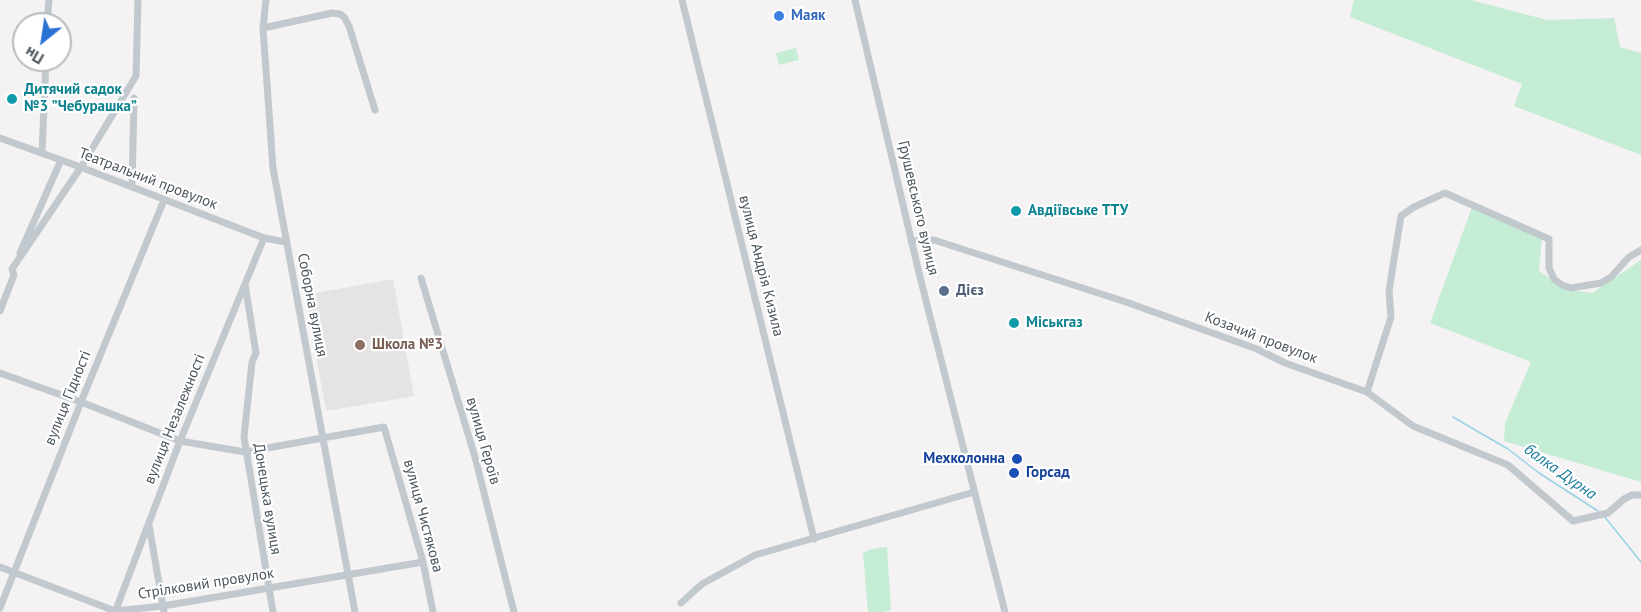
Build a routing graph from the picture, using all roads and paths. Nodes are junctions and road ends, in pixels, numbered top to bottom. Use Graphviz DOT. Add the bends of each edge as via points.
graph roads {
  1 [pos="138,0"];
  2 [pos="266,0"];
  3 [pos="682,0"];
  4 [pos="855,0"];
  5 [pos="263,28"];
  6 [pos="45,72"];
  7 [pos="134,98"];
  8 [pos="375,110"];
  9 [pos="0,139"];
  10 [pos="42,153"];
  11 [pos="61,160"];
  12 [pos="81,167"];
  13 [pos="132,188"];
  14 [pos="164,200"];
  15 [pos="264,238"];
  16 [pos="911,241"];
  17 [pos="286,242"];
  18 [pos="1641,250"];
  19 [pos="12,269"];
  20 [pos="421,278"];
  21 [pos="245,284"];
  22 [pos="0,311"];
  23 [pos="0,373"];
  24 [pos="1367,392"];
  25 [pos="81,402"];
  26 [pos="322,438"];
  27 [pos="180,441"];
  28 [pos="245,452"];
  29 [pos="974,492"];
  30 [pos="1641,495"];
  31 [pos="148,523"];
  32 [pos="814,539"];
  33 [pos="423,562"];
  34 [pos="0,567"];
  35 [pos="14,572"];
  36 [pos="348,574"];
  37 [pos="268,588"];
  38 [pos="681,603"];
  39 [pos="0,608"];
  40 [pos="164,609"];
  41 [pos="115,611"];
  42 [pos="273,612"];
  43 [pos="355,612"];
  44 [pos="433,612"];
  45 [pos="514,612"];
  46 [pos="1005,612"];
  1 -- 12 [label="street" via="136,76"];
  2 -- 5 [label="street, Соборна вулиця"];
  3 -- 32 [label="street, вулиця Андрія Кизила"];
  4 -- 16 [label="street, Грушевського вулиця"];
  5 -- 8 [label="street" via="332,14 344,17"];
  5 -- 17 [label="street, Соборна вулиця" via="273,168"];
  6 -- 10 [label="street"];
  7 -- 13 [label="street"];
  9 -- 10 [label="street, Театральний провулок"];
  10 -- 11 [label="street, Театральний провулок"];
  11 -- 12 [label="street, Театральний провулок"];
  11 -- 19 [label="street"];
  12 -- 13 [label="street, Театральний провулок"];
  12 -- 19 [label="street"];
  13 -- 14 [label="street, Театральний провулок"];
  14 -- 15 [label="street, Театральний провулок"];
  14 -- 25 [label="street, вулиця Гідності"];
  15 -- 17 [label="street, Театральний провулок"];
  15 -- 21 [label="street, вулиця Незалежності"];
  16 -- 24 [label="street, Козачий провулок" via="934,240 1126,302"];
  16 -- 29 [label="street, Грушевського вулиця"];
  17 -- 26 [label="street, Соборна вулиця"];
  18 -- 24 [label="street" via="1601,283 1571,288 1551,273 1549,239 1445,193 1414,207 1401,216 1389,291 1391,317"];
  19 -- 22 [label="street" via="14,275"];
  20 -- 45 [label="street, вулиця Героїв" via="475,457"];
  21 -- 27 [label="street, вулиця Незалежності"];
  21 -- 28 [label="street, Донецька вулиця" via="256,353"];
  23 -- 25 [label="street"];
  24 -- 30 [label="street, Козачий провулок" via="1413,426 1508,465 1573,521 1608,513 1632,495"];
  25 -- 27 [label="street"];
  25 -- 35 [label="street, вулиця Гідності"];
  26 -- 28 [label="street"];
  26 -- 33 [label="street, вулиця Чистякова" via="384,427"];
  26 -- 36 [label="street, Соборна вулиця"];
  27 -- 28 [label="street"];
  27 -- 31 [label="street, вулиця Незалежності"];
  28 -- 37 [label="street, Донецька вулиця"];
  29 -- 32 [label="street"];
  29 -- 46 [label="street, Грушевського вулиця"];
  31 -- 40 [label="street"];
  31 -- 41 [label="street, вулиця Незалежності"];
  32 -- 38 [label="street" via="755,555 702,584"];
  33 -- 36 [label="street, Стрілковий провулок"];
  33 -- 44 [label="street, вулиця Чистякова"];
  34 -- 35 [label="street, Стрілковий провулок"];
  35 -- 39 [label="street, вулиця Гідності"];
  35 -- 41 [label="street, Стрілковий провулок"];
  36 -- 37 [label="street, Стрілковий провулок"];
  36 -- 43 [label="street, Соборна вулиця"];
  37 -- 40 [label="street, Стрілковий провулок"];
  37 -- 42 [label="street, Донецька вулиця"];
  40 -- 41 [label="street, Стрілковий провулок"];
}
